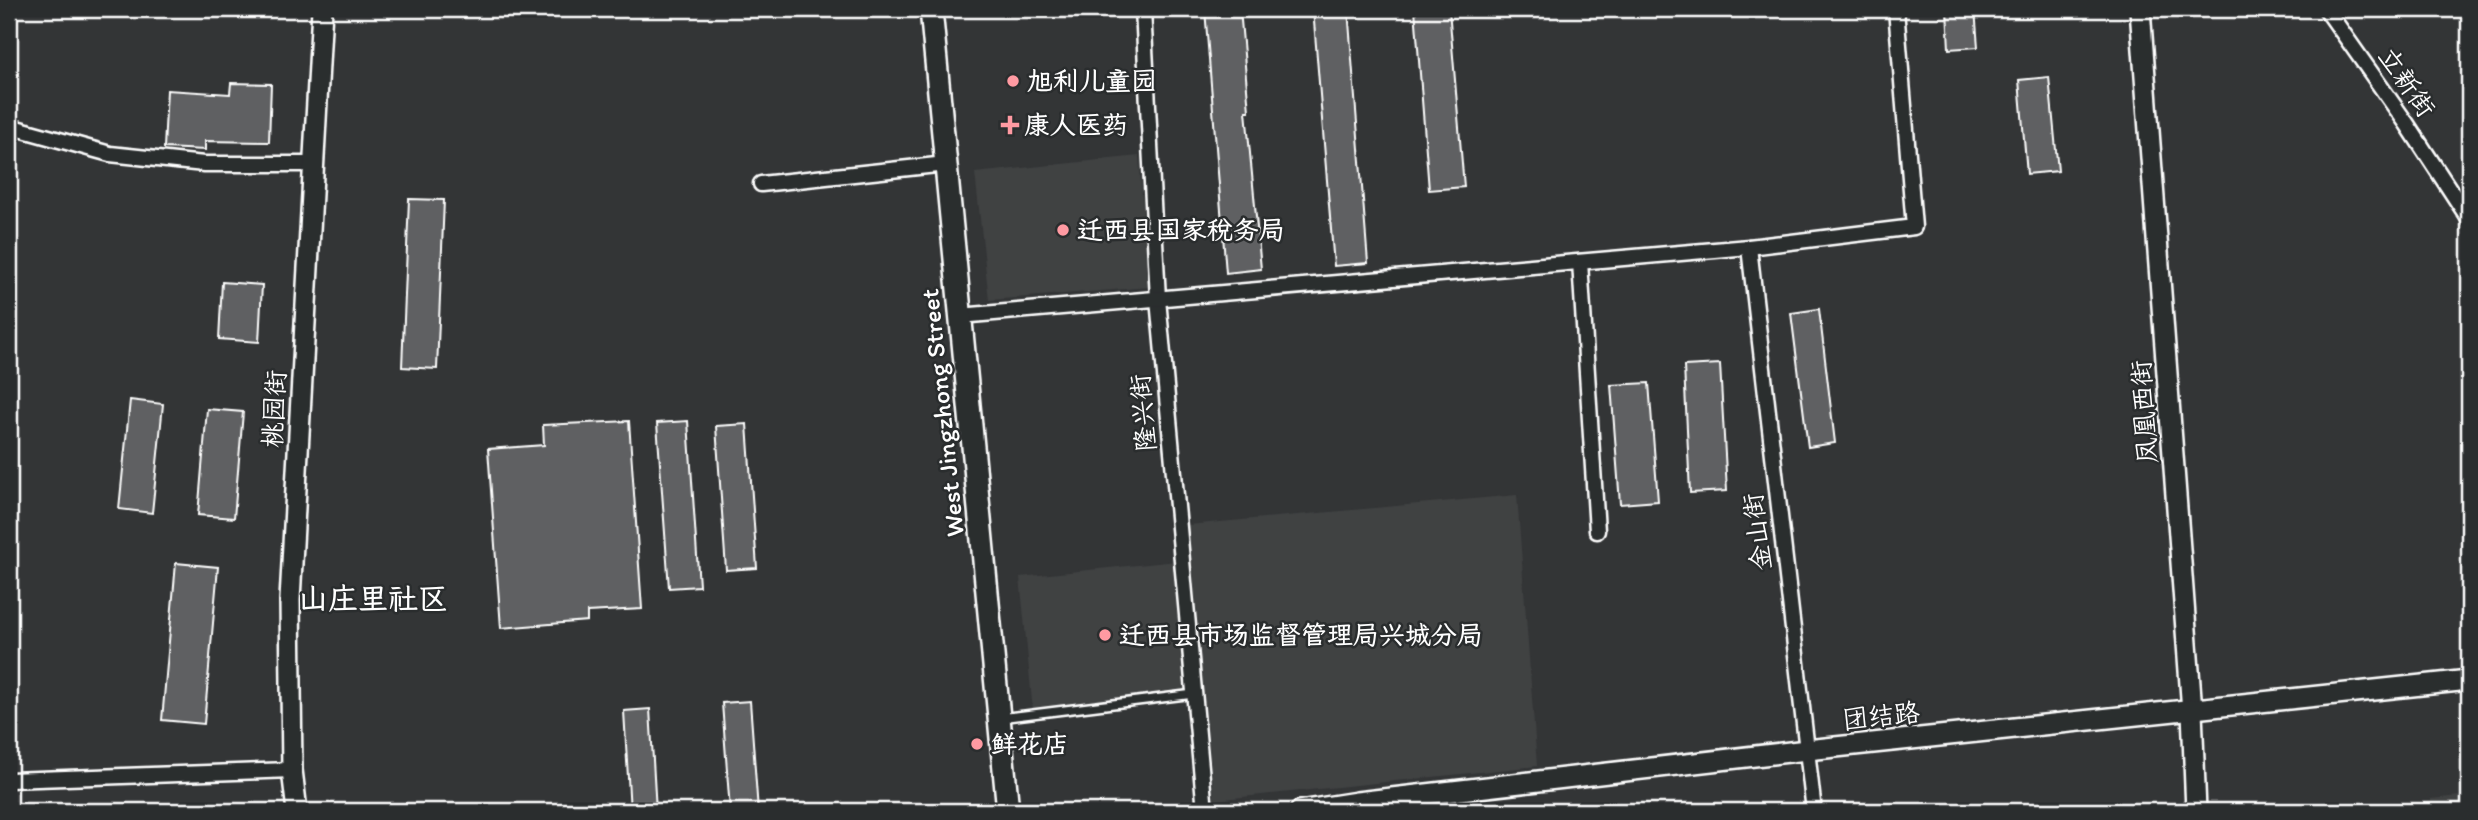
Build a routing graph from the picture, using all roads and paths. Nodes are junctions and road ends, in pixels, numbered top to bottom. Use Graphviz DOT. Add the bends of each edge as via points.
graph roads {
  1 [pos="322,9"];
  2 [pos="931,9"];
  3 [pos="1143,9"];
  4 [pos="1896,9"];
  5 [pos="2140,9"];
  6 [pos="2326,9"];
  7 [pos="9,126"];
  8 [pos="313,164"];
  9 [pos="946,164"];
  10 [pos="761,184"];
  11 [pos="2469,219"];
  12 [pos="1749,247"];
  13 [pos="1580,262"];
  14 [pos="1158,299"];
  15 [pos="960,316"];
  16 [pos="1597,531"];
  17 [pos="2469,680"];
  18 [pos="1194,694"];
  19 [pos="2192,710"];
  20 [pos="999,718"];
  21 [pos="1807,750"];
  22 [pos="292,770"];
  23 [pos="9,780"];
  24 [pos="1357,807"];
  25 [pos="297,811"];
  26 [pos="1008,811"];
  27 [pos="1205,811"];
  28 [pos="1300,811"];
  29 [pos="1814,811"];
  30 [pos="2196,811"];
  1 -- 8 [label="street, 桃园街"];
  2 -- 9 [label="main road, West Jingzhong Street"];
  3 -- 14 [label="street, 隆兴街"];
  4 -- 12 [label="street" via="1914,227"];
  5 -- 19 [label="street, 凤凰西街"];
  6 -- 11 [label="street, 立新街"];
  7 -- 8 [label="street" via="110,154 204,164"];
  8 -- 22 [label="street, 桃园街" via="290,600"];
  9 -- 10 [label="street"];
  9 -- 15 [label="main road, West Jingzhong Street"];
  12 -- 13 [label="street"];
  12 -- 21 [label="street, 金山街"];
  13 -- 14 [label="street"];
  13 -- 16 [label="street"];
  14 -- 15 [label="street"];
  14 -- 18 [label="street, 隆兴街"];
  15 -- 20 [label="main road, West Jingzhong Street"];
  17 -- 19 [label="street, 团结路"];
  18 -- 20 [label="lane"];
  18 -- 27 [label="street, 隆兴街"];
  19 -- 21 [label="street, 团结路"];
  19 -- 30 [label="street, 凤凰西街"];
  20 -- 26 [label="main road, West Jingzhong Street"];
  21 -- 24 [label="street, 团结路"];
  21 -- 29 [label="street, 金山街"];
  22 -- 23 [label="street"];
  22 -- 25 [label="street, 桃园街"];
  24 -- 28 [label="street, 团结路"];
}
